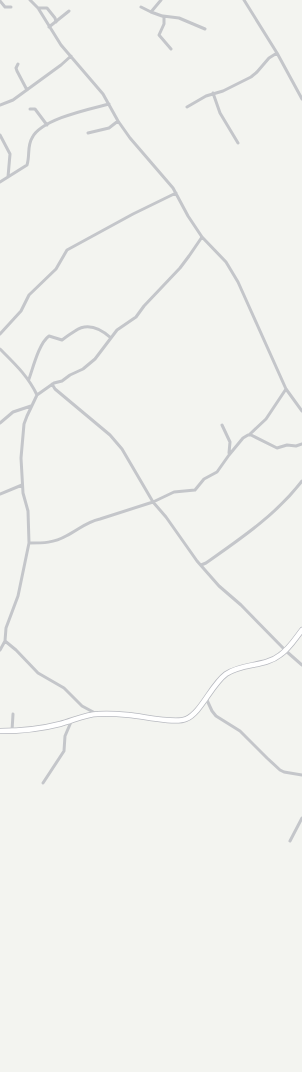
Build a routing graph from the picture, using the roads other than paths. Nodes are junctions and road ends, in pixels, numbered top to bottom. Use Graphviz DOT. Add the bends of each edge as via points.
graph roads {
  1 [pos="30,0"];
  2 [pos="161,0"];
  3 [pos="244,0"];
  4 [pos="0,1"];
  5 [pos="141,6"];
  6 [pos="11,7"];
  7 [pos="38,8"];
  8 [pos="69,11"];
  9 [pos="150,12"];
  10 [pos="162,16"];
  11 [pos="56,22"];
  12 [pos="49,27"];
  13 [pos="205,29"];
  14 [pos="171,49"];
  15 [pos="277,53"];
  16 [pos="71,56"];
  17 [pos="18,64"];
  18 [pos="27,90"];
  19 [pos="213,93"];
  20 [pos="302,99"];
  21 [pos="109,104"];
  22 [pos="0,105"];
  23 [pos="186,107"];
  24 [pos="30,109"];
  25 [pos="118,121"];
  26 [pos="47,125"];
  27 [pos="88,133"];
  28 [pos="0,135"];
  29 [pos="238,143"];
  30 [pos="8,177"];
  31 [pos="0,182"];
  32 [pos="176,193"];
  33 [pos="202,238"];
  34 [pos="0,334"];
  35 [pos="110,338"];
  36 [pos="0,349"];
  37 [pos="29,379"];
  38 [pos="52,384"];
  39 [pos="286,390"];
  40 [pos="38,395"];
  41 [pos="31,406"];
  42 [pos="302,411"];
  43 [pos="0,423"];
  44 [pos="222,425"];
  45 [pos="248,435"];
  46 [pos="302,444"];
  47 [pos="229,455"];
  48 [pos="302,481"];
  49 [pos="22,485"];
  50 [pos="0,494"];
  51 [pos="153,502"];
  52 [pos="29,543"];
  53 [pos="201,565"];
  54 [pos="302,630"];
  55 [pos="5,641"];
  56 [pos="0,650"];
  57 [pos="286,651"];
  58 [pos="302,665"];
  59 [pos="206,698"];
  60 [pos="13,714"];
  61 [pos="96,714"];
  62 [pos="71,722"];
  63 [pos="0,731"];
  64 [pos="12,731"];
  65 [pos="302,775"];
  66 [pos="43,783"];
  67 [pos="302,818"];
  68 [pos="290,841"];
  1 -- 7 [label="street"];
  2 -- 9 [label="street"];
  3 -- 15 [label="street"];
  4 -- 6 [label="street" via="5,7"];
  5 -- 9 [label="street"];
  7 -- 11 [label="street" via="47,8"];
  7 -- 12 [label="street"];
  8 -- 11 [label="street"];
  9 -- 10 [label="street"];
  10 -- 13 [label="street" via="179,18"];
  10 -- 14 [label="street" via="165,20 159,36"];
  11 -- 12 [label="street"];
  12 -- 16 [label="street"];
  15 -- 19 [label="street" via="251,77 223,91"];
  15 -- 20 [label="street"];
  16 -- 18 [label="street"];
  16 -- 21 [label="street"];
  17 -- 18 [label="street" via="16,71"];
  18 -- 22 [label="street" via="10,102"];
  19 -- 23 [label="street"];
  19 -- 29 [label="street" via="220,113"];
  21 -- 25 [label="street"];
  21 -- 26 [label="street" via="70,114"];
  24 -- 26 [label="street" via="35,109"];
  25 -- 27 [label="street" via="109,128"];
  25 -- 32 [label="street"];
  26 -- 30 [label="street" via="36,131 32,137 28,147 27,165"];
  28 -- 30 [label="street" via="10,154"];
  30 -- 31 [label="street"];
  32 -- 33 [label="street"];
  32 -- 34 [label="street" via="66,250 56,269 29,295 20,311"];
  33 -- 35 [label="street" via="136,317"];
  33 -- 39 [label="street" via="233,272"];
  35 -- 37 [label="street" via="98,329 87,327 76,330 62,340 49,336 37,356"];
  35 -- 38 [label="street" via="96,359 83,370"];
  36 -- 37 [label="street"];
  37 -- 40 [label="street"];
  38 -- 40 [label="street"];
  38 -- 51 [label="street" via="117,443"];
  39 -- 42 [label="street"];
  39 -- 45 [label="street" via="266,419"];
  40 -- 41 [label="street"];
  41 -- 43 [label="street" via="13,412"];
  41 -- 49 [label="street" via="23,430"];
  44 -- 47 [label="street" via="230,442"];
  45 -- 46 [label="street" via="277,448"];
  45 -- 47 [label="street"];
  47 -- 51 [label="street" via="217,472 204,479 195,490 174,492"];
  48 -- 53 [label="street" via="285,501 255,528"];
  49 -- 50 [label="street"];
  49 -- 52 [label="street" via="28,511"];
  51 -- 52 [label="street" via="85,523 56,541"];
  51 -- 53 [label="street"];
  52 -- 55 [label="street" via="22,583 6,628"];
  53 -- 57 [label="street"];
  54 -- 57 [label="main road"];
  55 -- 56 [label="street"];
  55 -- 61 [label="street" via="38,673 64,688 82,706"];
  57 -- 58 [label="street"];
  57 -- 59 [label="main road" via="271,660 226,674"];
  59 -- 61 [label="main road" via="191,716 181,720 129,714"];
  59 -- 65 [label="street" via="216,716 240,731 280,770"];
  60 -- 64 [label="street"];
  61 -- 62 [label="main road"];
  62 -- 64 [label="main road" via="45,728"];
  62 -- 66 [label="street" via="65,736 64,751"];
  63 -- 64 [label="main road"];
  67 -- 68 [label="street"];
}
